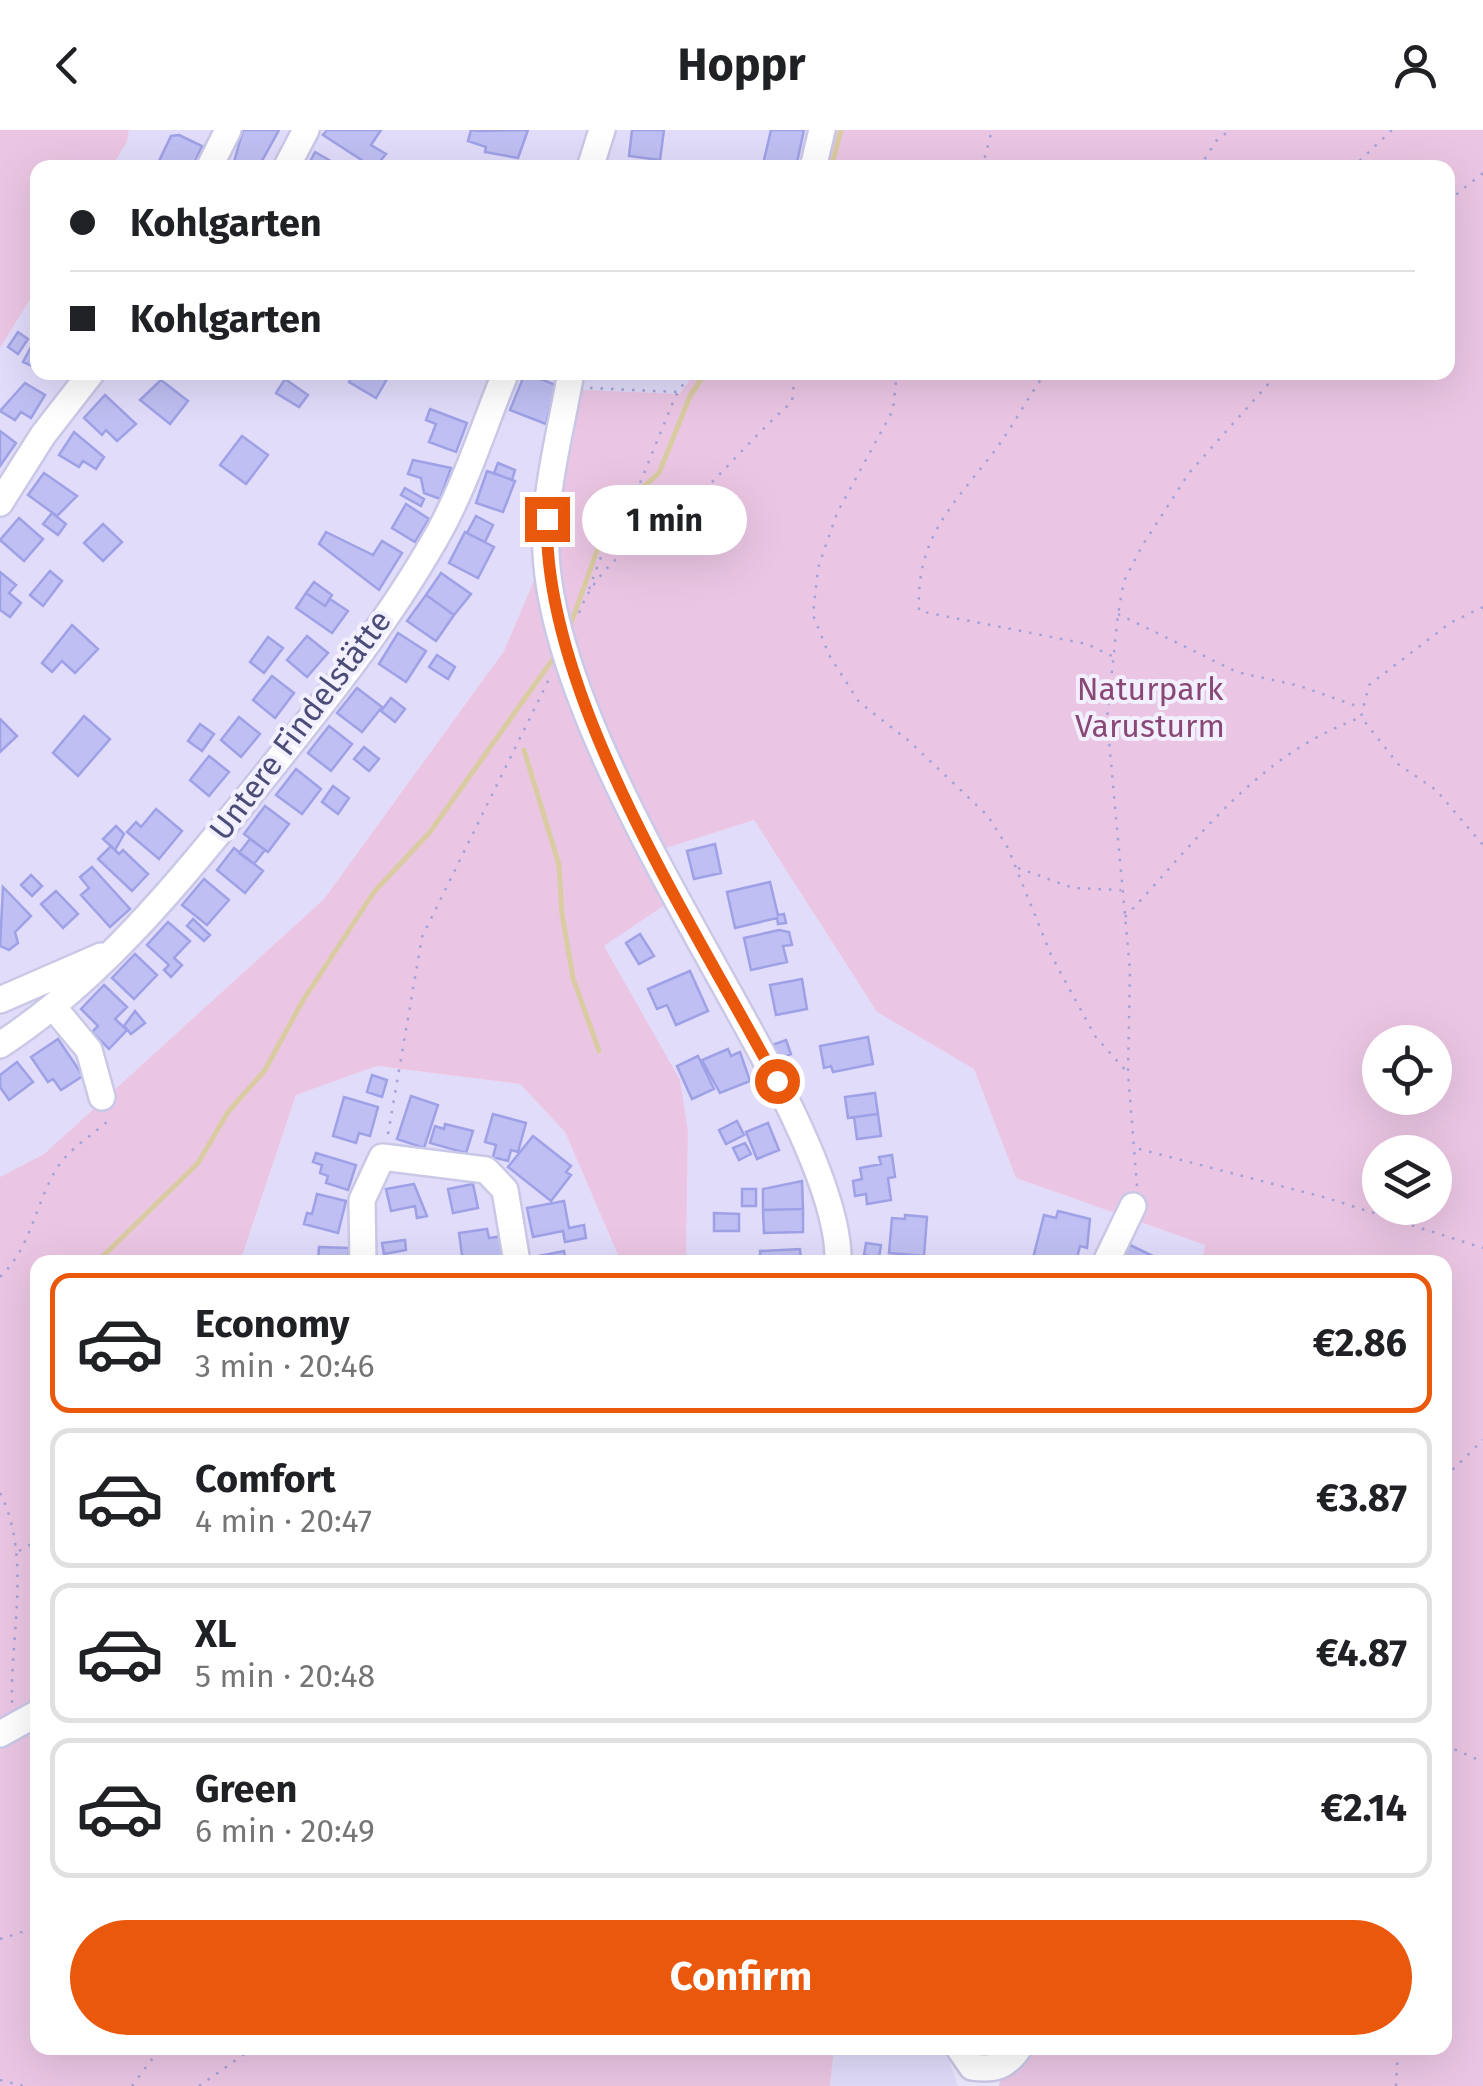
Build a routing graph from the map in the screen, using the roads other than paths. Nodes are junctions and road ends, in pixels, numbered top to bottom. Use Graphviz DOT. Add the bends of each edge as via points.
graph roads {
  1 [pos="228,130"];
  2 [pos="306,130"];
  3 [pos="602,130"];
  4 [pos="822,130"];
  5 [pos="213,160"];
  6 [pos="290,160"];
  7 [pos="593,160"];
  8 [pos="815,160"];
  9 [pos="86,380"];
  10 [pos="503,380"];
  11 [pos="569,380"];
  12 [pos="0,504"];
  13 [pos="115,949"];
  14 [pos="0,1000"];
  15 [pos="55,1009"];
  16 [pos="0,1045"];
  17 [pos="102,1097"];
  18 [pos="1133,1206"];
  19 [pos="364,1255"];
  20 [pos="516,1255"];
  21 [pos="837,1255"];
  22 [pos="1109,1255"];
  23 [pos="30,1717"];
  24 [pos="6,1729"];
  25 [pos="964,2055"];
  26 [pos="1012,2055"];
  1 -- 5 [label="street"];
  2 -- 6 [label="street"];
  3 -- 7 [label="street"];
  4 -- 8 [label="street"];
  9 -- 12 [label="street" via="42,434"];
  10 -- 13 [label="street, Untere Findelstätte" via="439,532 352,668"];
  11 -- 21 [label="street" via="546,552 565,650 622,790 777,1081 832,1214"];
  13 -- 14 [label="street, Untere Findelstätte"];
  13 -- 15 [label="street, Untere Findelstätte"];
  15 -- 16 [label="street, Untere Findelstätte"];
  15 -- 17 [label="street" via="89,1050"];
  18 -- 22 [label="street"];
  19 -- 20 [label="street" via="362,1200 382,1157 486,1170 505,1190"];
  23 -- 24 [label="street"];
  25 -- 26 [label="street" via="972,2067 990,2069"];
}
